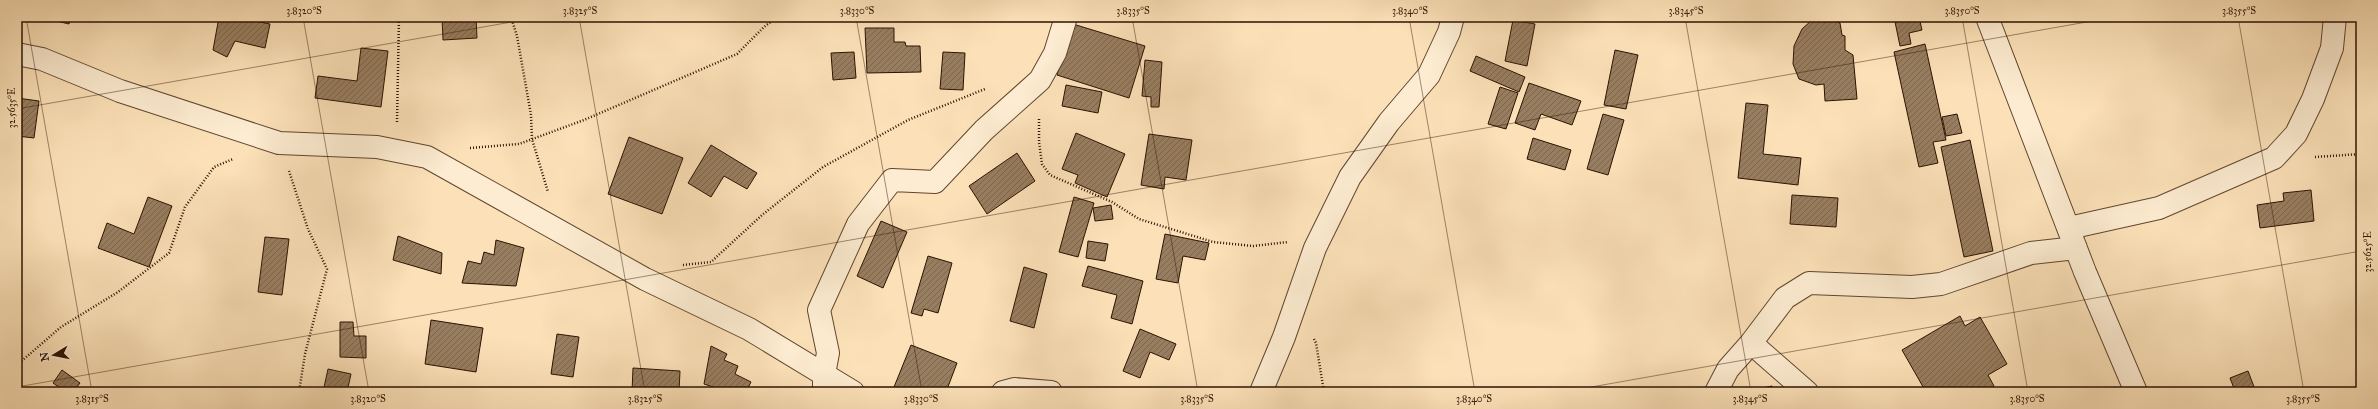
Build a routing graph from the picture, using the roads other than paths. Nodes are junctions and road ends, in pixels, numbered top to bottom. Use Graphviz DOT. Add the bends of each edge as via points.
graph roads {
  1 [pos="1066,17"];
  2 [pos="1454,17"];
  3 [pos="1987,17"];
  4 [pos="2335,17"];
  5 [pos="17,54"];
  6 [pos="2072,238"];
  7 [pos="1751,343"];
  8 [pos="824,383"];
  9 [pos="853,392"];
  10 [pos="1003,392"];
  11 [pos="1051,392"];
  12 [pos="1261,392"];
  13 [pos="1716,392"];
  14 [pos="1807,392"];
  15 [pos="2136,392"];
  1 -- 8 [label="street" via="1055,53 1040,80 984,130 935,182 892,180 858,224 819,310 828,353"];
  2 -- 12 [label="street" via="1450,32 1429,75 1389,122 1350,177 1315,248"];
  3 -- 6 [label="street"];
  4 -- 6 [label="street" via="2332,48 2313,99 2296,134 2274,158 2159,208"];
  5 -- 8 [label="street" via="42,59 120,91 279,143 377,147 427,157 645,279 749,329"];
  6 -- 7 [label="street" via="1941,284 1912,287 1809,283 1785,298"];
  6 -- 15 [label="street"];
  7 -- 13 [label="street" via="1728,368"];
  7 -- 14 [label="street"];
  8 -- 9 [label="street"];
  10 -- 11 [label="street" via="1014,389"];
}
